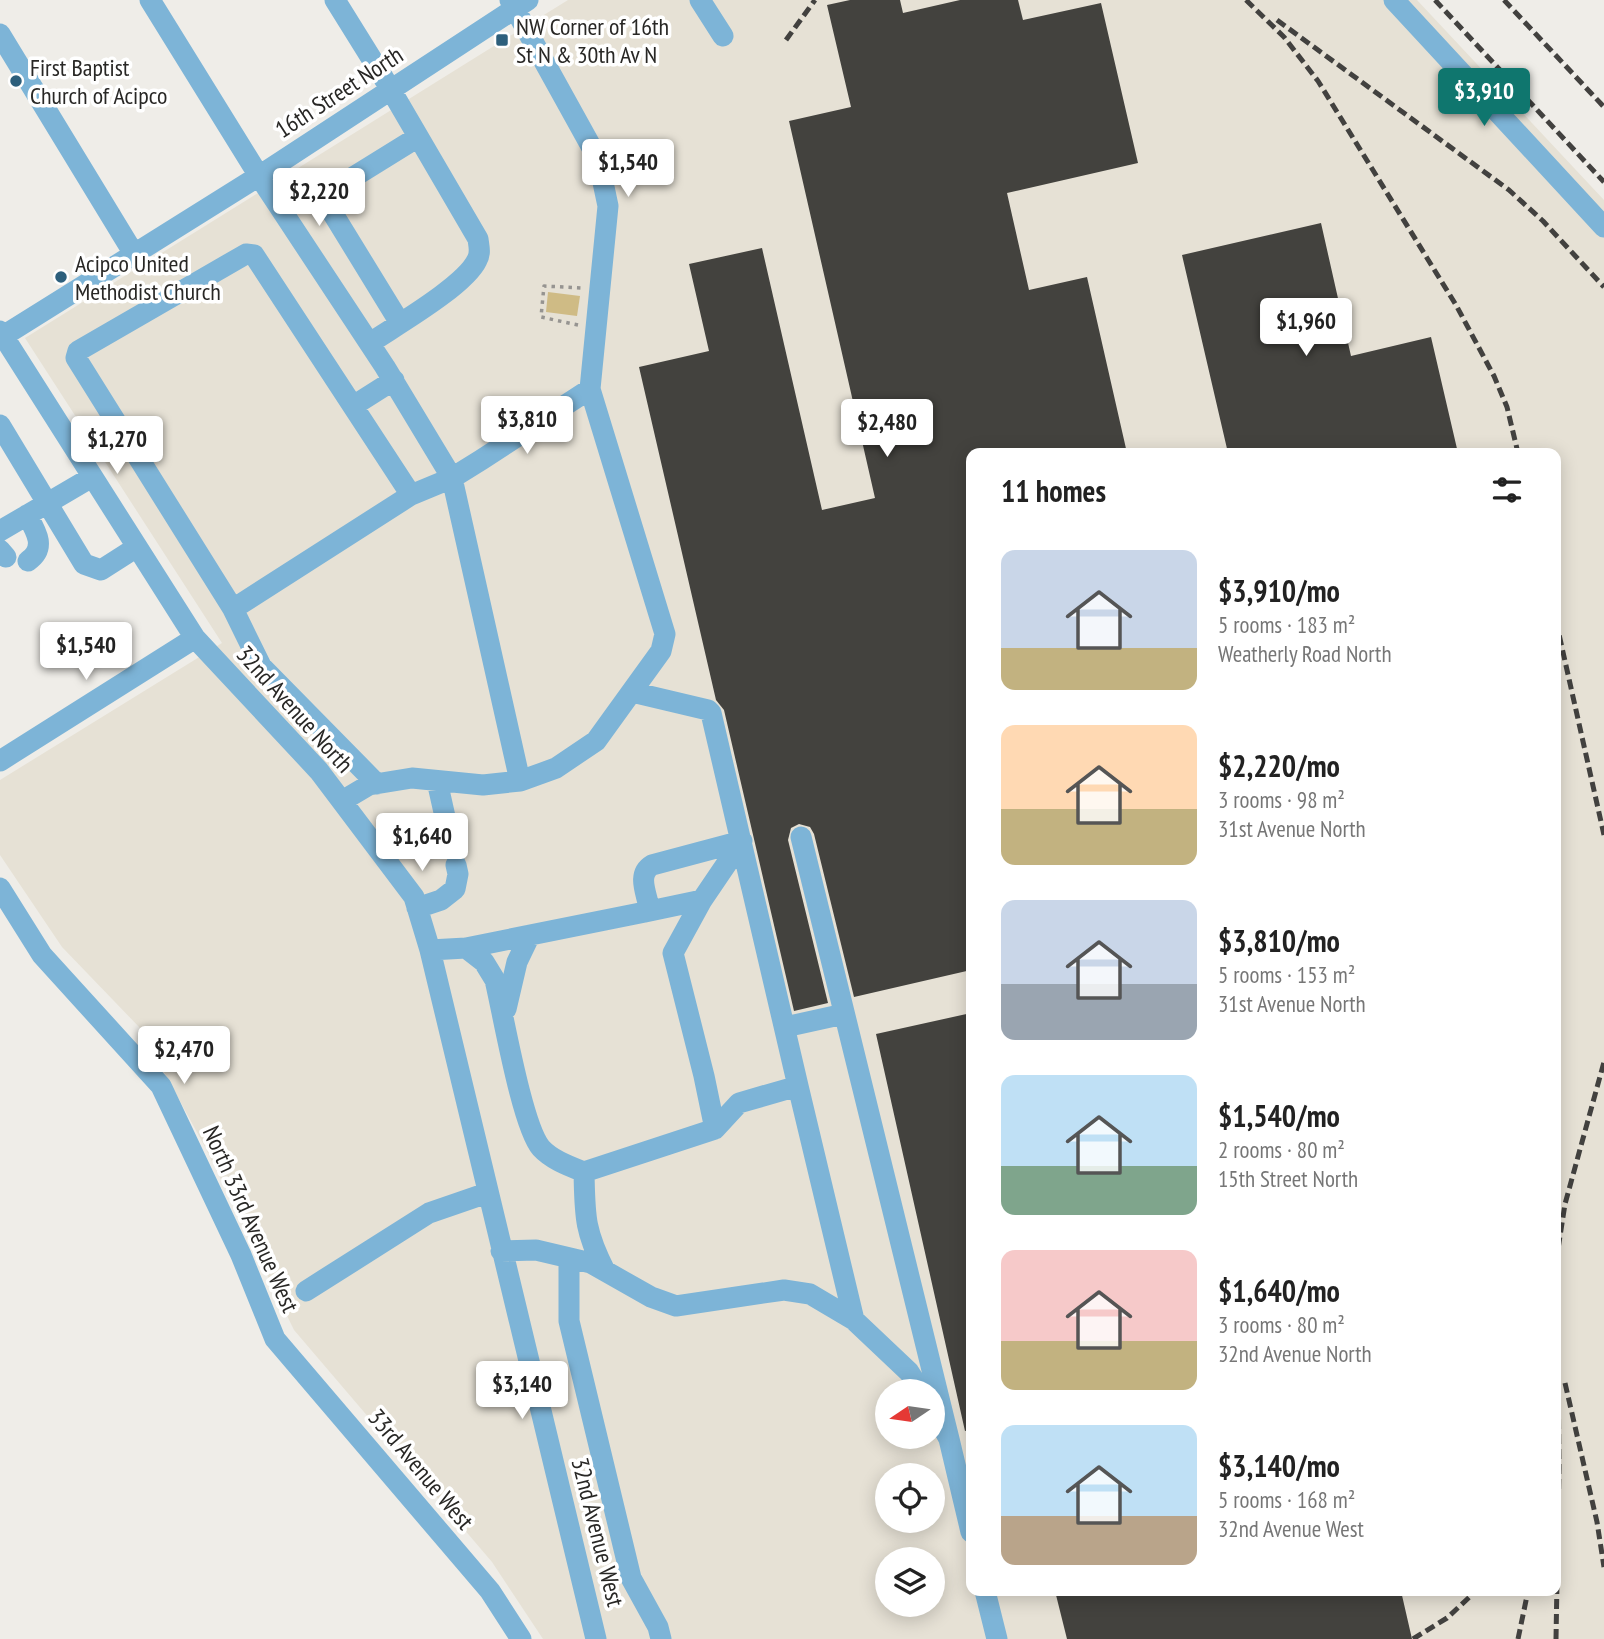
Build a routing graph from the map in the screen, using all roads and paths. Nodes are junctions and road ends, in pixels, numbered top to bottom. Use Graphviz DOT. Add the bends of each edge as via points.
graph roads {
  1 [pos="150,0"];
  2 [pos="335,0"];
  3 [pos="700,0"];
  4 [pos="1394,0"];
  5 [pos="518,3"];
  6 [pos="0,34"];
  7 [pos="723,36"];
  8 [pos="391,90"];
  9 [pos="418,137"];
  10 [pos="259,176"];
  11 [pos="1604,227"];
  12 [pos="134,254"];
  13 [pos="587,288"];
  14 [pos="400,324"];
  15 [pos="583,326"];
  16 [pos="1,335"];
  17 [pos="370,343"];
  18 [pos="394,380"];
  19 [pos="590,389"];
  20 [pos="353,406"];
  21 [pos="0,425"];
  22 [pos="92,477"];
  23 [pos="452,478"];
  24 [pos="411,495"];
  25 [pos="46,503"];
  26 [pos="27,515"];
  27 [pos="0,531"];
  28 [pos="137,547"];
  29 [pos="28,561"];
  30 [pos="233,609"];
  31 [pos="195,638"];
  32 [pos="632,692"];
  33 [pos="0,761"];
  34 [pos="437,781"];
  35 [pos="520,781"];
  36 [pos="377,784"];
  37 [pos="342,802"];
  38 [pos="800,836"];
  39 [pos="742,841"];
  40 [pos="0,888"];
  41 [pos="702,900"];
  42 [pos="417,908"];
  43 [pos="646,912"];
  44 [pos="530,935"];
  45 [pos="467,948"];
  46 [pos="430,950"];
  47 [pos="844,1014"];
  48 [pos="504,1019"];
  49 [pos="785,1027"];
  50 [pos="798,1086"];
  51 [pos="715,1129"];
  52 [pos="584,1171"];
  53 [pos="487,1193"];
  54 [pos="501,1251"];
  55 [pos="569,1258"];
  56 [pos="605,1271"];
  57 [pos="306,1291"];
  58 [pos="854,1320"];
  59 [pos="275,1339"];
  60 [pos="913,1379"];
  61 [pos="945,1432"];
  62 [pos="949,1439"];
  63 [pos="966,1511"];
  64 [pos="986,1596"];
  65 [pos="521,1639"];
  66 [pos="596,1639"];
  67 [pos="661,1639"];
  68 [pos="997,1639"];
  1 -- 10 [label="street"];
  2 -- 8 [label="street"];
  3 -- 7 [label="street"];
  4 -- 11 [label="street"];
  5 -- 8 [label="street, 16th Street North"];
  5 -- 19 [label="street" via="592,148 608,206"];
  6 -- 12 [label="street"];
  8 -- 9 [label="street"];
  8 -- 10 [label="street, 16th Street North"];
  9 -- 14 [label="street" via="478,239 480,252 471,270"];
  9 -- 14 [label="street" via="326,194 327,204"];
  10 -- 12 [label="street, 16th Street North"];
  10 -- 17 [label="street"];
  12 -- 16 [label="street, 16th Street North"];
  13 -- 15 [label="path" via="544,286 541,317"];
  14 -- 17 [label="street"];
  16 -- 22 [label="street, 32nd Avenue North"];
  17 -- 18 [label="street"];
  18 -- 20 [label="street"];
  18 -- 23 [label="street"];
  19 -- 23 [label="street"];
  19 -- 32 [label="street" via="665,634 661,651"];
  20 -- 24 [label="street"];
  20 -- 30 [label="street" via="251,254 78,351 76,358"];
  21 -- 25 [label="street"];
  22 -- 25 [label="street"];
  22 -- 28 [label="street, 32nd Avenue North"];
  23 -- 24 [label="street"];
  23 -- 35 [label="street"];
  24 -- 30 [label="street"];
  25 -- 26 [label="street"];
  25 -- 28 [label="street" via="84,564 101,570"];
  26 -- 27 [label="street"];
  26 -- 29 [label="street" via="39,545 36,556"];
  28 -- 31 [label="street, 32nd Avenue North"];
  30 -- 36 [label="street" via="261,666"];
  31 -- 33 [label="street"];
  31 -- 37 [label="street, 32nd Avenue North" via="319,771"];
  32 -- 35 [label="street" via="596,741 556,768"];
  32 -- 39 [label="street" via="710,711"];
  34 -- 35 [label="street" via="484,785"];
  34 -- 36 [label="street" via="412,778"];
  34 -- 42 [label="street" via="458,874 455,889 441,900"];
  36 -- 37 [label="street"];
  37 -- 42 [label="street, 32nd Avenue North" via="414,897"];
  38 -- 47 [label="street"];
  39 -- 41 [label="street"];
  39 -- 43 [label="street" via="645,869"];
  39 -- 49 [label="street"];
  40 -- 59 [label="street, North 33rd Avenue West" via="42,955 161,1086"];
  41 -- 43 [label="street"];
  41 -- 51 [label="street" via="673,953"];
  42 -- 46 [label="street, 32nd Avenue North"];
  43 -- 44 [label="street"];
  44 -- 45 [label="street"];
  44 -- 48 [label="street" via="517,962"];
  45 -- 46 [label="street"];
  45 -- 48 [label="street" via="484,961 495,980"];
  46 -- 53 [label="street, 32nd Avenue North"];
  47 -- 49 [label="street"];
  47 -- 62 [label="street"];
  48 -- 52 [label="street" via="527,1116 540,1147 563,1164"];
  49 -- 50 [label="street"];
  50 -- 51 [label="street" via="739,1103"];
  50 -- 58 [label="street"];
  51 -- 52 [label="street"];
  52 -- 56 [label="street" via="590,1243"];
  53 -- 54 [label="street, 32nd Avenue West"];
  53 -- 57 [label="street" via="429,1213"];
  54 -- 55 [label="street" via="536,1250"];
  54 -- 66 [label="street, 32nd Avenue West"];
  55 -- 56 [label="street"];
  55 -- 67 [label="street" via="569,1321 631,1578"];
  56 -- 58 [label="street" via="676,1306 784,1290 810,1294"];
  58 -- 60 [label="street"];
  59 -- 65 [label="street, 33rd Avenue West" via="490,1591"];
  61 -- 62 [label="street"];
  62 -- 63 [label="street"];
  64 -- 68 [label="street"];
}
